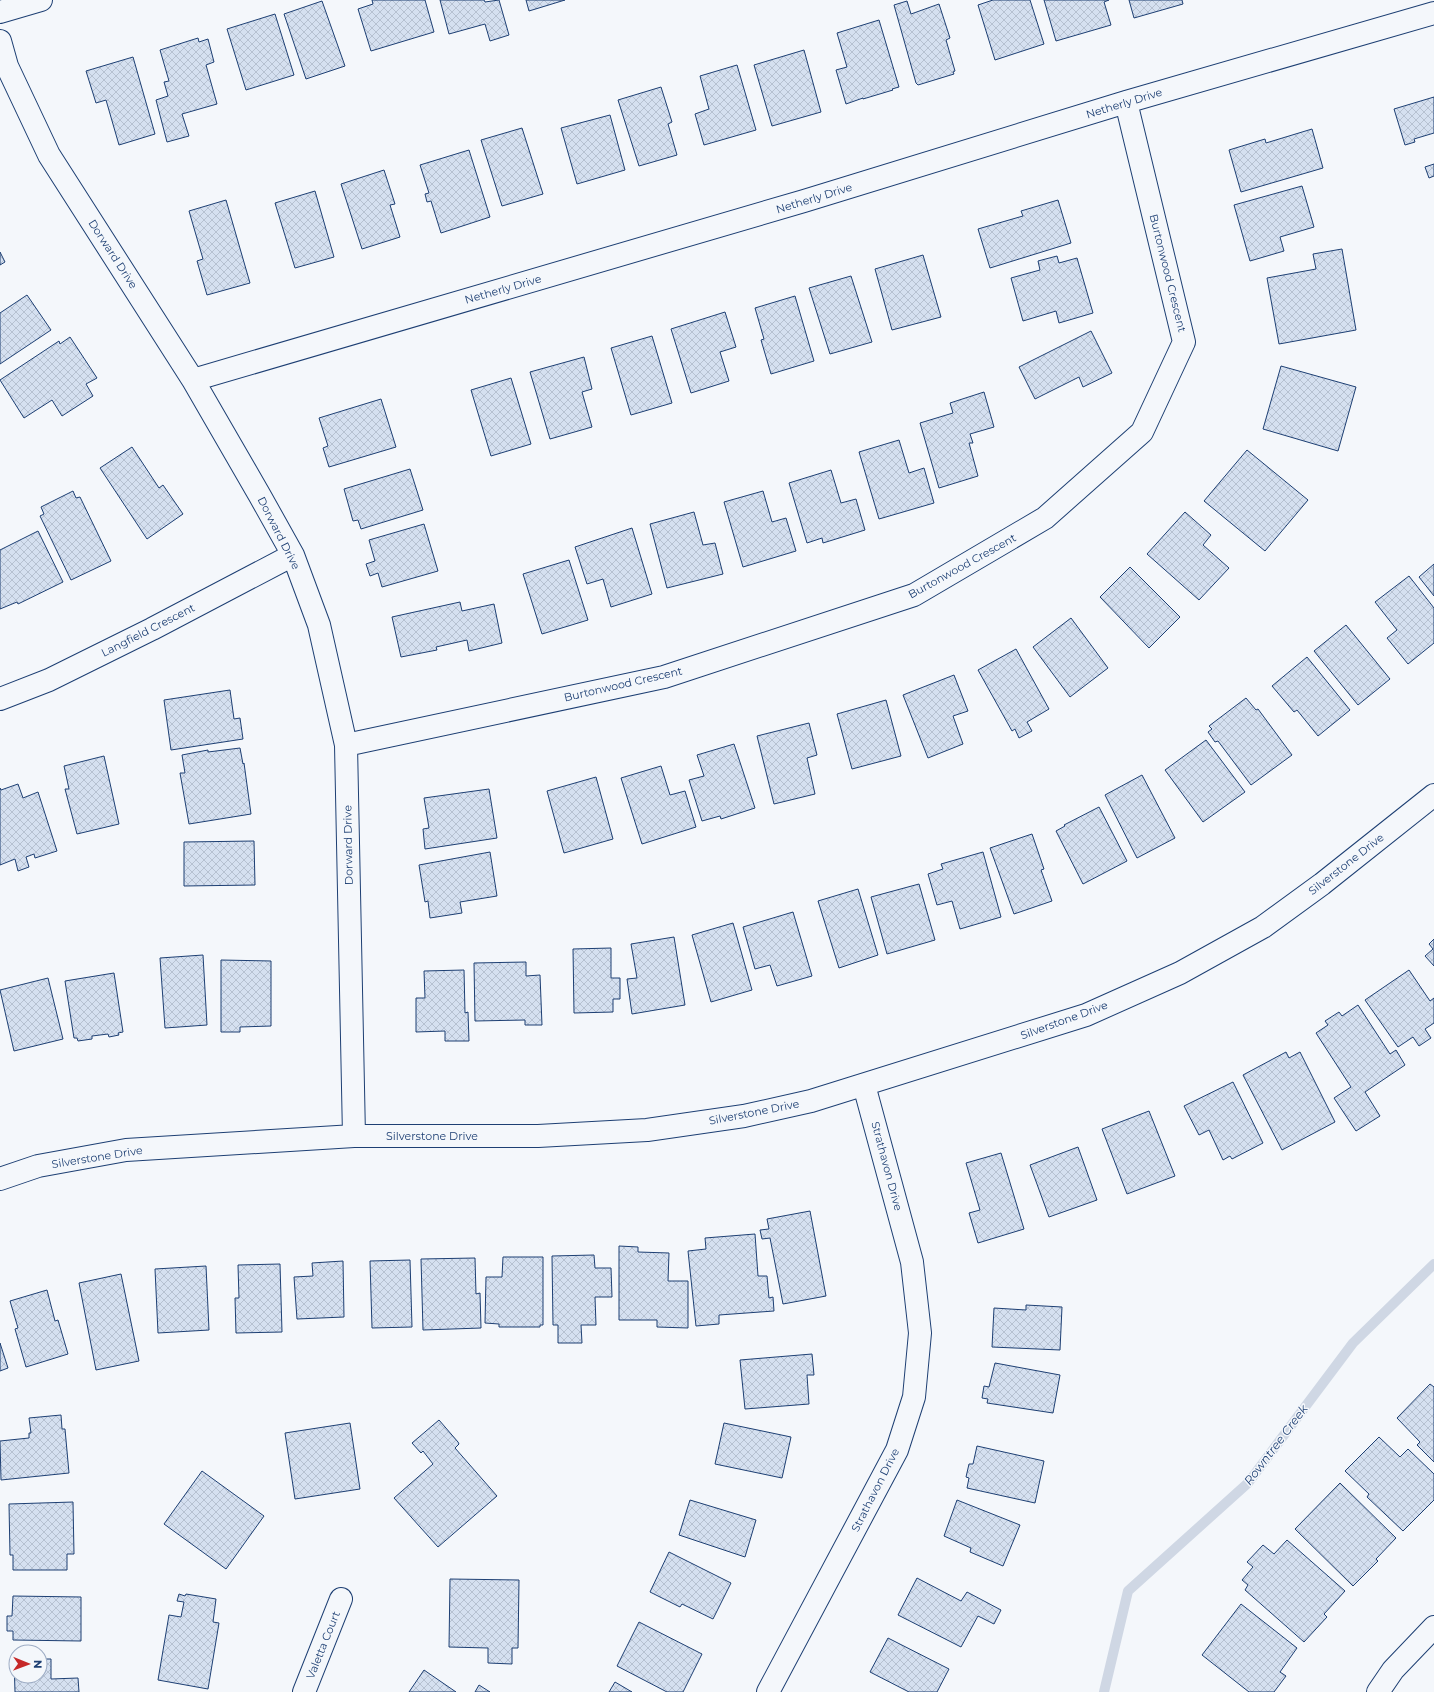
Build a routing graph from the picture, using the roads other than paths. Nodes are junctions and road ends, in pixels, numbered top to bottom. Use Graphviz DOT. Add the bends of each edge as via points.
graph roads {
  1 [pos="41,0"];
  2 [pos="0,12"];
  3 [pos="1434,13"];
  4 [pos="0,40"];
  5 [pos="1126,102"];
  6 [pos="193,380"];
  7 [pos="293,556"];
  8 [pos="0,699"];
  9 [pos="346,745"];
  10 [pos="1434,795"];
  11 [pos="864,1085"];
  12 [pos="354,1136"];
  13 [pos="0,1179"];
  14 [pos="341,1599"];
  15 [pos="1434,1627"];
  16 [pos="304,1692"];
  17 [pos="768,1692"];
  18 [pos="1378,1692"];
  1 -- 2 [label="street"];
  3 -- 5 [label="street, Netherly Drive"];
  4 -- 6 [label="street, Dorward Drive" via="7,66 49,155"];
  5 -- 6 [label="street, Netherly Drive" via="804,201"];
  5 -- 9 [label="street, Burtonwood Crescent" via="1184,342 1142,432 1045,518 914,595 679,672"];
  6 -- 7 [label="street, Dorward Drive"];
  7 -- 8 [label="street, Langfield Crescent" via="49,680"];
  7 -- 9 [label="street, Dorward Drive" via="319,625"];
  9 -- 12 [label="street, Dorward Drive"];
  10 -- 11 [label="street, Silverstone Drive" via="1322,884 1264,926 1180,973 1086,1015"];
  11 -- 12 [label="street, Silverstone Drive" via="811,1101 744,1116 647,1130 538,1136"];
  11 -- 17 [label="street, Strathavon Drive" via="912,1262 920,1333 914,1397 897,1450"];
  12 -- 13 [label="street, Silverstone Drive" via="126,1150 38,1166"];
  14 -- 16 [label="street, Valetta Court"];
  15 -- 18 [label="street" via="1393,1670"];
}
